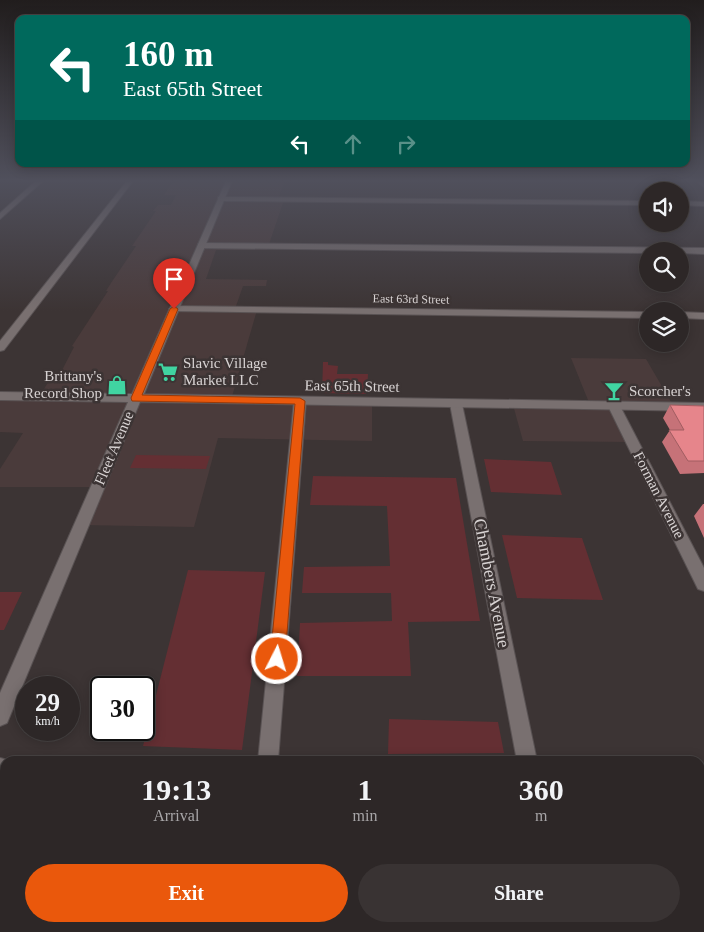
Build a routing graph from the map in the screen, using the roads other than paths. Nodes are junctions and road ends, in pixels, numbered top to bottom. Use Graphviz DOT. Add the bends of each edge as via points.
graph roads {
  1 [pos="96,224"];
  2 [pos="210,224"];
  3 [pos="201,246"];
  4 [pos="704,251"];
  5 [pos="174,309"];
  6 [pos="639,315"];
  7 [pos="689,315"];
  8 [pos="704,316"];
  9 [pos="0,348"];
  10 [pos="0,396"];
  11 [pos="136,398"];
  12 [pos="300,401"];
  13 [pos="456,404"];
  14 [pos="614,406"];
  15 [pos="704,407"];
  16 [pos="704,584"];
  17 [pos="0,716"];
  18 [pos="268,756"];
  19 [pos="526,756"];
  1 -- 9 [label="street"];
  2 -- 3 [label="street, Fleet Avenue"];
  3 -- 4 [label="street"];
  3 -- 5 [label="street, Fleet Avenue"];
  5 -- 6 [label="street, East 63rd Street"];
  5 -- 11 [label="street, Fleet Avenue"];
  7 -- 8 [label="street"];
  10 -- 11 [label="street, East 65th Street"];
  11 -- 12 [label="street, East 65th Street"];
  11 -- 17 [label="street, Fleet Avenue"];
  12 -- 13 [label="street, East 65th Street"];
  12 -- 18 [label="street"];
  13 -- 14 [label="street, East 65th Street"];
  13 -- 19 [label="street, Chambers Avenue"];
  14 -- 15 [label="street, East 65th Street"];
  14 -- 16 [label="street, Forman Avenue"];
}
